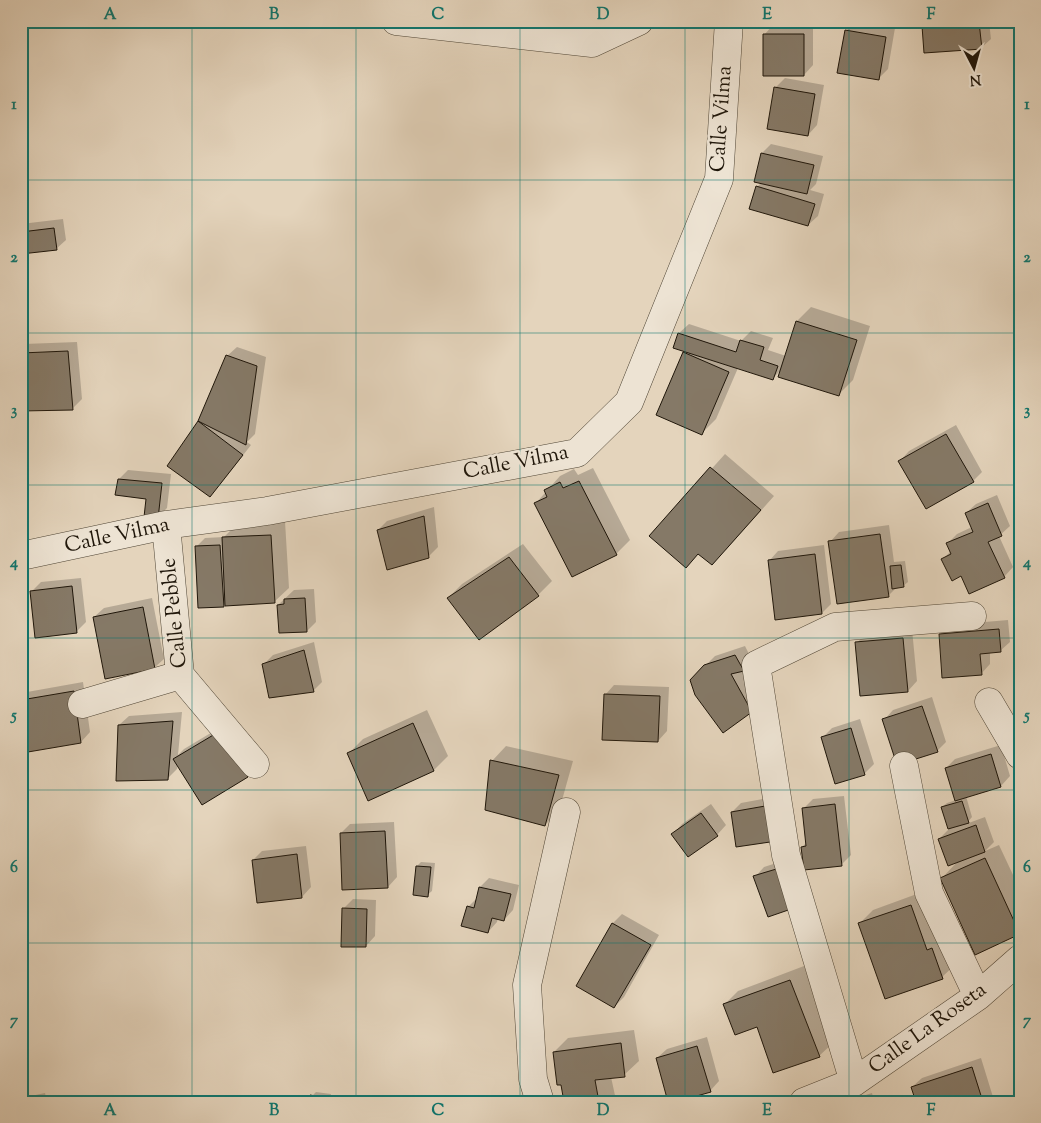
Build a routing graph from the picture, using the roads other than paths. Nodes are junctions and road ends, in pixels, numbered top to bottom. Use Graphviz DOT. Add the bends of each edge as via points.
graph roads {
  1 [pos="396,21"];
  2 [pos="639,21"];
  3 [pos="729,21"];
  4 [pos="166,525"];
  5 [pos="21,556"];
  6 [pos="972,616"];
  7 [pos="180,675"];
  8 [pos="989,702"];
  9 [pos="82,704"];
  10 [pos="1020,755"];
  11 [pos="255,764"];
  12 [pos="904,766"];
  13 [pos="566,812"];
  14 [pos="1020,959"];
  15 [pos="978,996"];
  16 [pos="854,1082"];
  17 [pos="540,1102"];
  18 [pos="804,1102"];
  1 -- 2 [label="street" via="592,43"];
  3 -- 4 [label="street, Calle Vilma" via="719,180 629,402 577,453 266,511"];
  4 -- 5 [label="street, Calle Vilma"];
  4 -- 7 [label="street, Calle Pebble"];
  6 -- 16 [label="street" via="835,627 756,665 786,855"];
  7 -- 9 [label="street"];
  7 -- 11 [label="street, Calle Pebble"];
  8 -- 10 [label="street"];
  12 -- 15 [label="street" via="929,893"];
  13 -- 17 [label="street" via="528,985 533,1079"];
  14 -- 15 [label="street, Calle La Roseta"];
  15 -- 16 [label="street, Calle La Roseta"];
  16 -- 18 [label="street, Calle La Roseta"];
}
